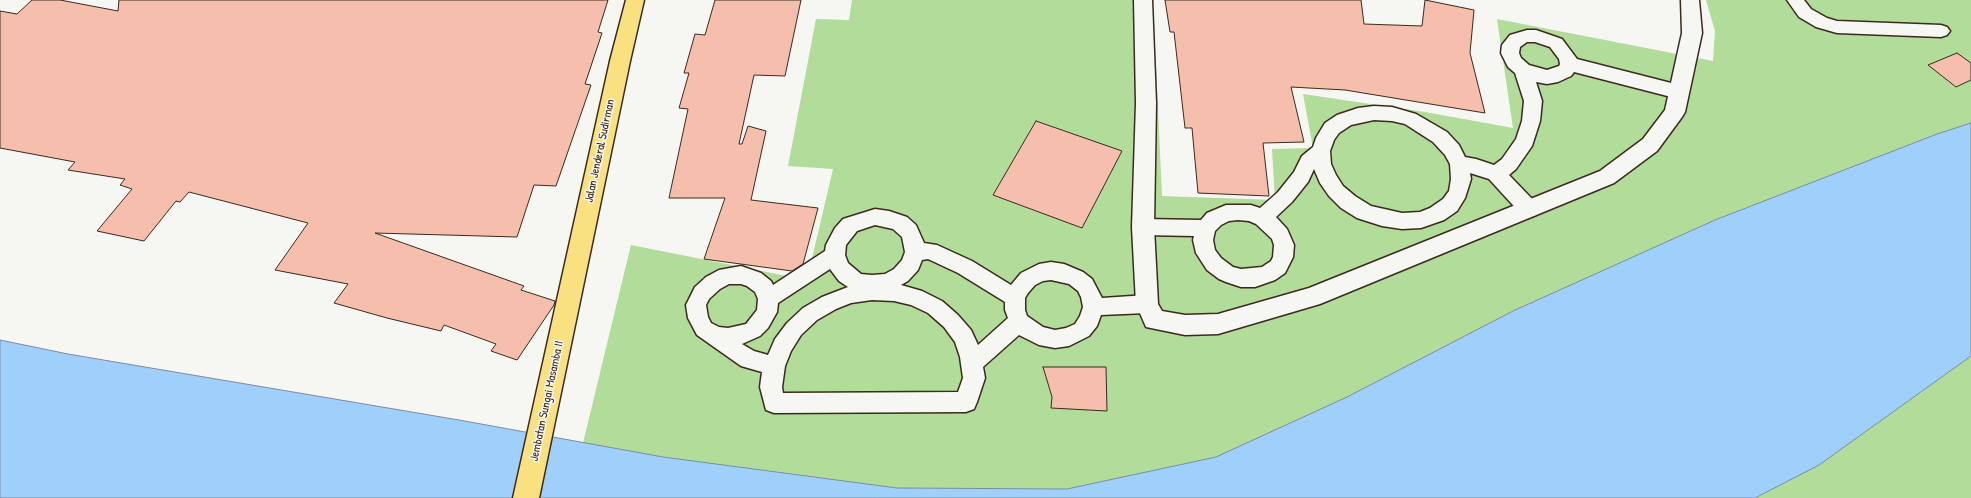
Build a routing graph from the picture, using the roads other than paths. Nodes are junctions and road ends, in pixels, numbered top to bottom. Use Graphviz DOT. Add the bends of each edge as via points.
graph roads {
  1 [pos="635,0"];
  2 [pos="1142,0"];
  3 [pos="1690,0"];
  4 [pos="1795,0"];
  5 [pos="1941,31"];
  6 [pos="1568,64"];
  7 [pos="1523,70"];
  8 [pos="1679,92"];
  9 [pos="1321,151"];
  10 [pos="1458,164"];
  11 [pos="1496,174"];
  12 [pos="1301,177"];
  13 [pos="1327,178"];
  14 [pos="1529,209"];
  15 [pos="1263,218"];
  16 [pos="1143,228"];
  17 [pos="1206,228"];
  18 [pos="915,252"];
  19 [pos="835,256"];
  20 [pos="1015,298"];
  21 [pos="768,299"];
  22 [pos="567,303"];
  23 [pos="1147,304"];
  24 [pos="1093,307"];
  25 [pos="1020,320"];
  26 [pos="716,336"];
  27 [pos="972,364"];
  28 [pos="774,366"];
  29 [pos="526,498"];
  1 -- 22 [label="highway, Jalan Jenderal Sudirman"];
  2 -- 16 [label="street" via="1146,103"];
  3 -- 8 [label="street" via="1692,33"];
  4 -- 5 [label="lane" via="1805,13 1822,23 1837,27"];
  6 -- 7 [label="lane" via="1565,71 1547,77"];
  6 -- 7 [label="lane" via="1567,56 1556,43 1536,36 1526,36 1516,39 1510,49 1514,62"];
  6 -- 8 [label="lane"];
  7 -- 11 [label="lane" via="1533,100 1526,142 1509,164"];
  8 -- 14 [label="street" via="1675,112 1650,145 1607,177"];
  9 -- 10 [label="lane" via="1325,138 1332,128 1344,120 1363,114 1392,114 1426,126 1452,150"];
  9 -- 12 [label="lane" via="1309,161"];
  9 -- 13 [label="lane"];
  10 -- 11 [label="lane" via="1476,166"];
  10 -- 13 [label="lane" via="1461,179 1458,193 1450,205 1437,214 1421,220 1402,221 1364,212 1348,202"];
  11 -- 14 [label="lane"];
  12 -- 13 [label="lane"];
  12 -- 15 [label="lane"];
  14 -- 23 [label="street" via="1312,296 1218,324 1185,324 1154,320"];
  15 -- 17 [label="lane" via="1245,212 1226,213 1214,219"];
  15 -- 17 [label="lane" via="1280,235 1284,245 1283,257 1278,267 1268,274 1255,278 1241,278 1226,273 1214,264 1206,253 1203,240"];
  16 -- 17 [label="lane"];
  16 -- 23 [label="street"];
  18 -- 19 [label="lane" via="911,264 901,275 888,282 872,284 857,282 846,276"];
  18 -- 19 [label="lane" via="914,241 909,231 889,219 875,217 850,225 836,244"];
  18 -- 20 [label="lane" via="930,251 965,267"];
  19 -- 21 [label="lane"];
  20 -- 24 [label="lane" via="1020,287 1028,279 1039,273 1051,271 1076,278 1091,296"];
  20 -- 25 [label="lane" via="1015,310"];
  21 -- 26 [label="lane" via="767,312 752,330 741,335"];
  21 -- 26 [label="lane" via="764,287 754,279 726,276 713,283 702,293 696,305 698,318 704,328"];
  22 -- 29 [label="highway, Jembatan Sungai Masamba II"];
  23 -- 24 [label="lane"];
  24 -- 25 [label="lane" via="1090,320 1082,330 1069,337 1054,339 1039,336 1028,330"];
  25 -- 27 [label="lane"];
  26 -- 28 [label="lane" via="749,359"];
  27 -- 28 [label="lane" via="964,337 951,320 935,307 894,292 872,291 842,298 810,314 794,329 782,346"];
  27 -- 28 [label="lane" via="974,378 966,402 774,402 771,387"];
}
